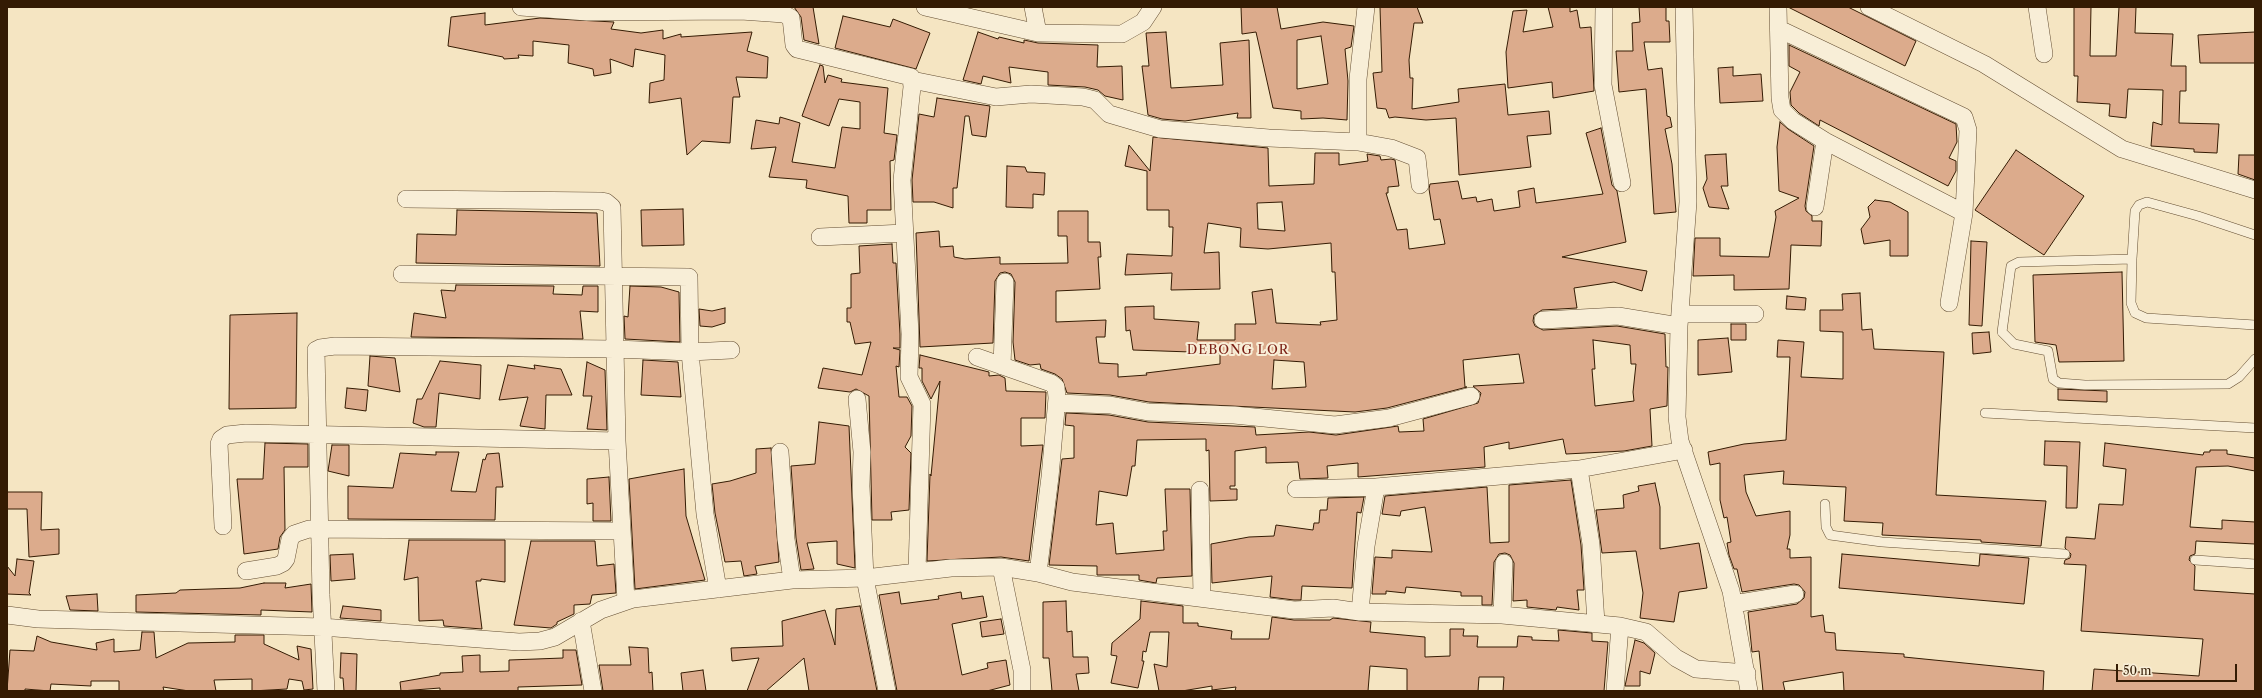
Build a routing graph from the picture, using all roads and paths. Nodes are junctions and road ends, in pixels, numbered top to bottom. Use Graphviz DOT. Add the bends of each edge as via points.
graph roads {
  1 [pos="521,7"];
  2 [pos="925,7"];
  3 [pos="1033,7"];
  4 [pos="1153,7"];
  5 [pos="1366,7"];
  6 [pos="1604,7"];
  7 [pos="1684,7"];
  8 [pos="1778,7"];
  9 [pos="1869,7"];
  10 [pos="2037,7"];
  11 [pos="741,9"];
  12 [pos="1779,29"];
  13 [pos="1038,33"];
  14 [pos="2044,54"];
  15 [pos="912,80"];
  16 [pos="1825,141"];
  17 [pos="1358,142"];
  18 [pos="1622,184"];
  19 [pos="1420,185"];
  20 [pos="2255,190"];
  21 [pos="406,199"];
  22 [pos="1815,207"];
  23 [pos="1964,213"];
  24 [pos="904,234"];
  25 [pos="2255,235"];
  26 [pos="820,237"];
  27 [pos="2132,260"];
  28 [pos="402,274"];
  29 [pos="614,275"];
  30 [pos="1005,282"];
  31 [pos="1949,303"];
  32 [pos="1755,314"];
  33 [pos="1543,320"];
  34 [pos="1679,320"];
  35 [pos="2255,325"];
  36 [pos="615,348"];
  37 [pos="731,350"];
  38 [pos="690,352"];
  39 [pos="977,357"];
  40 [pos="2255,359"];
  41 [pos="1002,366"];
  42 [pos="1471,396"];
  43 [pos="857,399"];
  44 [pos="1056,403"];
  45 [pos="1985,413"];
  46 [pos="2255,428"];
  47 [pos="318,434"];
  48 [pos="617,441"];
  49 [pos="1684,450"];
  50 [pos="780,452"];
  51 [pos="1579,469"];
  52 [pos="1376,487"];
  53 [pos="1296,489"];
  54 [pos="1200,490"];
  55 [pos="1825,504"];
  56 [pos="223,526"];
  57 [pos="320,528"];
  58 [pos="622,531"];
  59 [pos="2065,554"];
  60 [pos="2195,560"];
  61 [pos="1504,563"];
  62 [pos="2255,564"];
  63 [pos="1001,567"];
  64 [pos="246,571"];
  65 [pos="916,571"];
  66 [pos="1038,573"];
  67 [pos="865,578"];
  68 [pos="792,580"];
  69 [pos="718,589"];
  70 [pos="1795,594"];
  71 [pos="1202,598"];
  72 [pos="626,601"];
  73 [pos="1734,604"];
  74 [pos="1360,612"];
  75 [pos="7,615"];
  76 [pos="1502,616"];
  77 [pos="581,621"];
  78 [pos="1596,623"];
  79 [pos="1620,626"];
  80 [pos="322,627"];
  81 [pos="1747,673"];
  82 [pos="326,691"];
  83 [pos="593,691"];
  84 [pos="887,691"];
  85 [pos="1022,691"];
  86 [pos="1615,691"];
  87 [pos="1749,691"];
  1 -- 11 [label="street" via="587,12"];
  2 -- 13 [label="street"];
  3 -- 13 [label="street"];
  4 -- 13 [label="street" via="1143,22 1122,34"];
  5 -- 17 [label="street" via="1358,79"];
  6 -- 18 [label="street" via="1603,85"];
  7 -- 34 [label="street" via="1688,202"];
  8 -- 12 [label="street"];
  9 -- 20 [label="street" via="1984,64 2122,149"];
  10 -- 14 [label="street"];
  11 -- 15 [label="street" via="788,15 793,24 794,45 802,52 908,76"];
  12 -- 16 [label="street" via="1782,110 1793,122"];
  12 -- 23 [label="street" via="1964,118 1968,130"];
  15 -- 17 [label="street" via="996,97 1031,94 1083,97 1095,100 1109,114 1160,129"];
  15 -- 24 [label="street" via="902,164"];
  16 -- 22 [label="street"];
  16 -- 23 [label="street"];
  17 -- 19 [label="street" via="1391,148 1417,158"];
  21 -- 29 [label="street" via="606,202 613,211"];
  23 -- 31 [label="street"];
  24 -- 26 [label="street"];
  24 -- 65 [label="street" via="910,334 909,377 922,404"];
  25 -- 27 [label="lane" via="2147,202 2139,205 2135,211"];
  27 -- 35 [label="lane" via="2131,303 2135,313 2146,318"];
  27 -- 40 [label="lane" via="2016,262 2011,266 2002,332 2014,344 2048,351 2053,379 2059,383 2228,384 2239,377"];
  28 -- 29 [label="street"];
  29 -- 36 [label="street"];
  29 -- 38 [label="street" via="689,277"];
  30 -- 41 [label="street"];
  32 -- 34 [label="street"];
  33 -- 34 [label="street" via="1618,316"];
  34 -- 49 [label="street" via="1677,417 1680,441"];
  36 -- 38 [label="street"];
  36 -- 47 [label="street" via="320,348 315,354"];
  36 -- 48 [label="street"];
  37 -- 38 [label="street"];
  38 -- 69 [label="street" via="705,514"];
  39 -- 41 [label="street"];
  41 -- 44 [label="street" via="1051,383 1056,387"];
  42 -- 44 [label="street" via="1388,418 1335,425 1234,415 1148,412 1110,405"];
  43 -- 67 [label="street" via="862,452"];
  44 -- 66 [label="street"];
  45 -- 46 [label="lane"];
  47 -- 48 [label="street"];
  47 -- 56 [label="street" via="234,433 220,439"];
  47 -- 57 [label="street"];
  48 -- 58 [label="street"];
  49 -- 51 [label="street"];
  49 -- 73 [label="street"];
  50 -- 68 [label="street" via="786,539"];
  51 -- 52 [label="street"];
  51 -- 78 [label="street" via="1591,544"];
  52 -- 53 [label="street"];
  52 -- 74 [label="street" via="1366,546"];
  54 -- 71 [label="street"];
  55 -- 59 [label="lane" via="1826,527 1830,535 1882,542"];
  57 -- 58 [label="street"];
  57 -- 64 [label="street" via="294,534 290,539 286,558 277,566"];
  57 -- 80 [label="street"];
  58 -- 72 [label="street"];
  60 -- 62 [label="lane"];
  61 -- 76 [label="street"];
  63 -- 65 [label="street"];
  63 -- 66 [label="street"];
  63 -- 85 [label="street" via="1022,670"];
  65 -- 67 [label="street"];
  66 -- 71 [label="street" via="1072,582"];
  67 -- 68 [label="street"];
  67 -- 84 [label="street"];
  68 -- 69 [label="street"];
  69 -- 72 [label="street"];
  70 -- 73 [label="street"];
  71 -- 74 [label="street" via="1294,610 1333,608"];
  72 -- 77 [label="street"];
  73 -- 81 [label="street"];
  74 -- 76 [label="street"];
  75 -- 80 [label="street" via="38,619"];
  76 -- 78 [label="street"];
  77 -- 80 [label="street" via="555,637 519,642"];
  77 -- 83 [label="street"];
  78 -- 79 [label="street"];
  79 -- 81 [label="street" via="1646,632 1676,658 1696,669"];
  79 -- 86 [label="street"];
  80 -- 82 [label="street"];
  81 -- 87 [label="street"];
}
